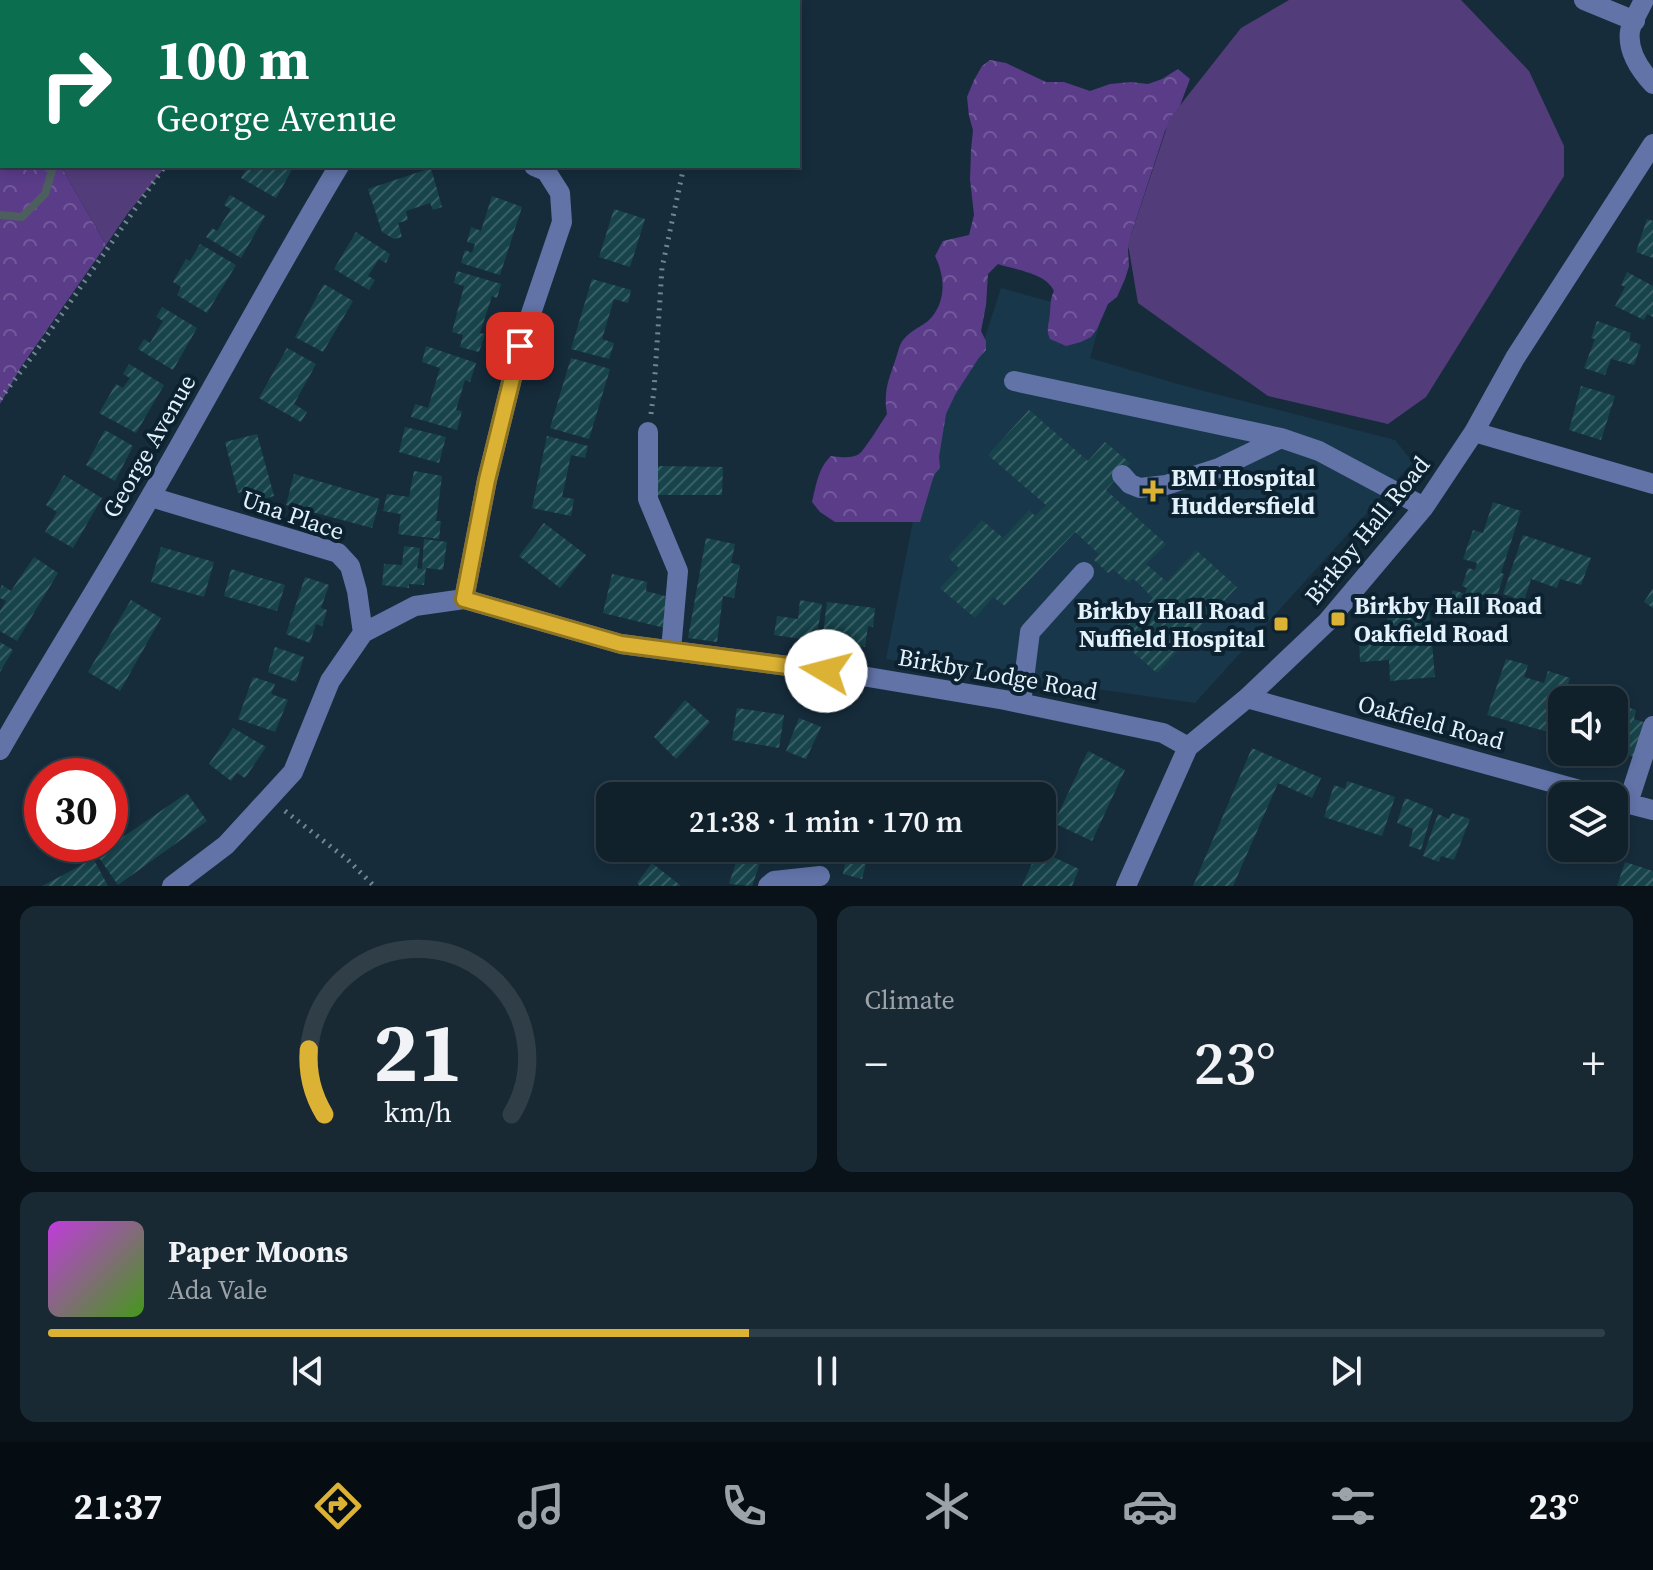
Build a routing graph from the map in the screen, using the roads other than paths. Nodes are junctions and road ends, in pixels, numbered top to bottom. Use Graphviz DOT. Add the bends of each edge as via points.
graph roads {
  1 [pos="1584,0"];
  2 [pos="1644,0"];
  3 [pos="1635,21"];
  4 [pos="1653,84"];
  5 [pos="1653,144"];
  6 [pos="338,168"];
  7 [pos="539,168"];
  8 [pos="1014,381"];
  9 [pos="648,432"];
  10 [pos="1474,432"];
  11 [pos="1281,438"];
  12 [pos="1122,475"];
  13 [pos="1653,484"];
  14 [pos="151,497"];
  15 [pos="1424,507"];
  16 [pos="1084,572"];
  17 [pos="464,599"];
  18 [pos="363,633"];
  19 [pos="671,650"];
  20 [pos="1247,698"];
  21 [pos="1021,703"];
  22 [pos="1653,726"];
  23 [pos="1188,747"];
  24 [pos="0,750"];
  25 [pos="1550,782"];
  26 [pos="1628,785"];
  27 [pos="1628,804"];
  28 [pos="1653,810"];
  29 [pos="820,876"];
  30 [pos="172,886"];
  31 [pos="768,886"];
  32 [pos="1126,886"];
  1 -- 3 [label="street"];
  2 -- 3 [label="street"];
  3 -- 4 [label="street" via="1630,30 1633,56"];
  5 -- 10 [label="street, Birkby Hall Road" via="1515,358"];
  6 -- 14 [label="street, George Avenue"];
  7 -- 17 [label="street" via="560,193 562,222 520,346"];
  8 -- 11 [label="street"];
  9 -- 19 [label="street" via="648,499 678,571"];
  10 -- 13 [label="street"];
  10 -- 15 [label="street, Birkby Hall Road"];
  11 -- 12 [label="street" via="1219,468 1166,485 1140,488"];
  11 -- 15 [label="street" via="1319,451"];
  14 -- 18 [label="street, Una Place" via="338,553 350,566"];
  14 -- 24 [label="street, George Avenue"];
  15 -- 20 [label="street, Birkby Hall Road" via="1327,622"];
  16 -- 21 [label="street" via="1030,632"];
  17 -- 18 [label="street, Birkby Lodge Road" via="415,606"];
  17 -- 19 [label="street, Birkby Lodge Road" via="621,644"];
  18 -- 30 [label="street, Birkby Lodge Road" via="330,681 293,772 226,845"];
  19 -- 21 [label="street, Birkby Lodge Road"];
  20 -- 23 [label="street, Birkby Hall Road"];
  20 -- 25 [label="street, Oakfield Road"];
  21 -- 23 [label="street, Birkby Lodge Road" via="1163,733"];
  22 -- 26 [label="street"];
  23 -- 32 [label="street, Birkby Hall Road"];
  27 -- 28 [label="street"];
  29 -- 31 [label="street"];
}
